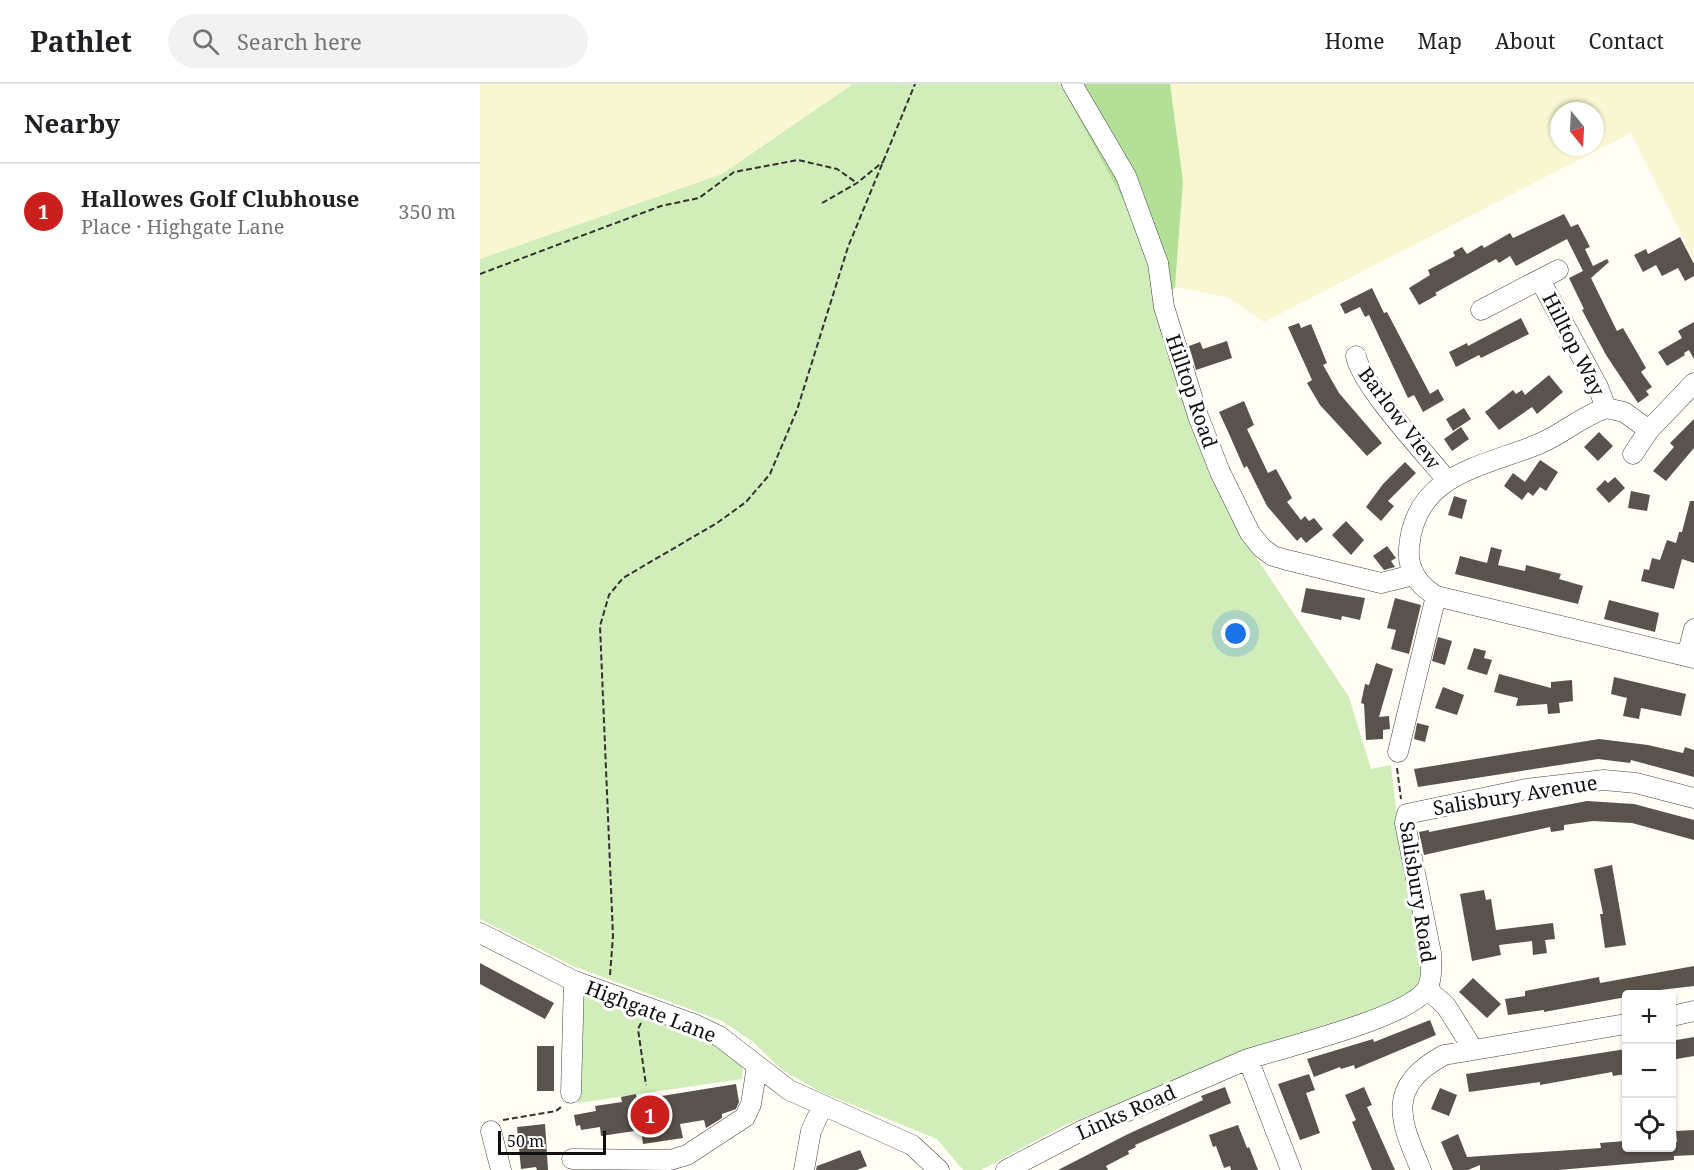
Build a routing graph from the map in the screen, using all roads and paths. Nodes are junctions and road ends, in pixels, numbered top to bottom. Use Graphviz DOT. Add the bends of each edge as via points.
graph roads {
  1 [pos="915,84"];
  2 [pos="1072,84"];
  3 [pos="884,160"];
  4 [pos="857,183"];
  5 [pos="822,203"];
  6 [pos="1558,270"];
  7 [pos="480,274"];
  8 [pos="1540,280"];
  9 [pos="1482,310"];
  10 [pos="1356,356"];
  11 [pos="1694,383"];
  12 [pos="1606,408"];
  13 [pos="1649,430"];
  14 [pos="1633,454"];
  15 [pos="1446,479"];
  16 [pos="1413,575"];
  17 [pos="1436,596"];
  18 [pos="1694,629"];
  19 [pos="1690,657"];
  20 [pos="1398,752"];
  21 [pos="1694,798"];
  22 [pos="1407,814"];
  23 [pos="480,933"];
  24 [pos="573,981"];
  25 [pos="1427,989"];
  26 [pos="607,993"];
  27 [pos="650,1008"];
  28 [pos="1694,1011"];
  29 [pos="1676,1015"];
  30 [pos="1622,1025"];
  31 [pos="1473,1049"];
  32 [pos="1248,1059"];
  33 [pos="757,1066"];
  34 [pos="646,1085"];
  35 [pos="571,1093"];
  36 [pos="822,1107"];
  37 [pos="490,1131"];
  38 [pos="572,1159"];
  39 [pos="501,1170"];
  40 [pos="804,1170"];
  41 [pos="939,1170"];
  42 [pos="1006,1170"];
  43 [pos="1291,1170"];
  44 [pos="1421,1170"];
  1 -- 3 [label="path"];
  2 -- 16 [label="street, Hilltop Road" via="1126,176 1158,263 1164,307 1198,416 1250,533 1262,549 1287,560 1381,583"];
  3 -- 4 [label="path"];
  3 -- 26 [label="path" via="848,247 797,410 770,474 746,502 622,578 609,596 600,626 613,936"];
  4 -- 5 [label="path"];
  4 -- 7 [label="path" via="837,169 798,160 734,172 699,198 661,206"];
  6 -- 8 [label="street, Hilltop Way"];
  8 -- 9 [label="street, Hilltop Way"];
  8 -- 12 [label="street, Hilltop Way"];
  10 -- 15 [label="street, Barlow View" via="1367,381"];
  11 -- 13 [label="street"];
  12 -- 13 [label="street" via="1624,412"];
  12 -- 15 [label="street" via="1543,442"];
  13 -- 14 [label="street"];
  15 -- 16 [label="street" via="1415,516 1408,555"];
  16 -- 17 [label="street"];
  17 -- 19 [label="street"];
  17 -- 20 [label="street"];
  18 -- 19 [label="street"];
  20 -- 22 [label="path, Salisbury Road" via="1401,806"];
  21 -- 22 [label="street, Salisbury Avenue" via="1636,783 1604,780 1526,789"];
  22 -- 25 [label="street, Salisbury Road" via="1405,823 1431,953"];
  23 -- 24 [label="street, Highgate Lane"];
  24 -- 26 [label="street, Highgate Lane"];
  24 -- 35 [label="street"];
  25 -- 31 [label="street" via="1446,1006"];
  25 -- 32 [label="street, Salisbury Road" via="1401,1007 1364,1023"];
  26 -- 27 [label="street, Highgate Lane"];
  27 -- 33 [label="street, Highgate Lane" via="719,1036"];
  27 -- 34 [label="path" via="638,1029"];
  28 -- 29 [label="street"];
  30 -- 31 [label="street"];
  31 -- 44 [label="street" via="1430,1062 1410,1084 1403,1099 1401,1120"];
  32 -- 42 [label="street, Links Road" via="1082,1131"];
  32 -- 43 [label="street"];
  33 -- 36 [label="street, Highgate Lane" via="789,1090"];
  33 -- 38 [label="street" via="745,1117 687,1155 670,1160"];
  35 -- 37 [label="path" via="556,1111 498,1121"];
  36 -- 40 [label="street" via="812,1131"];
  36 -- 41 [label="street, Highgate Lane" via="912,1145"];
  37 -- 39 [label="street"];
}
